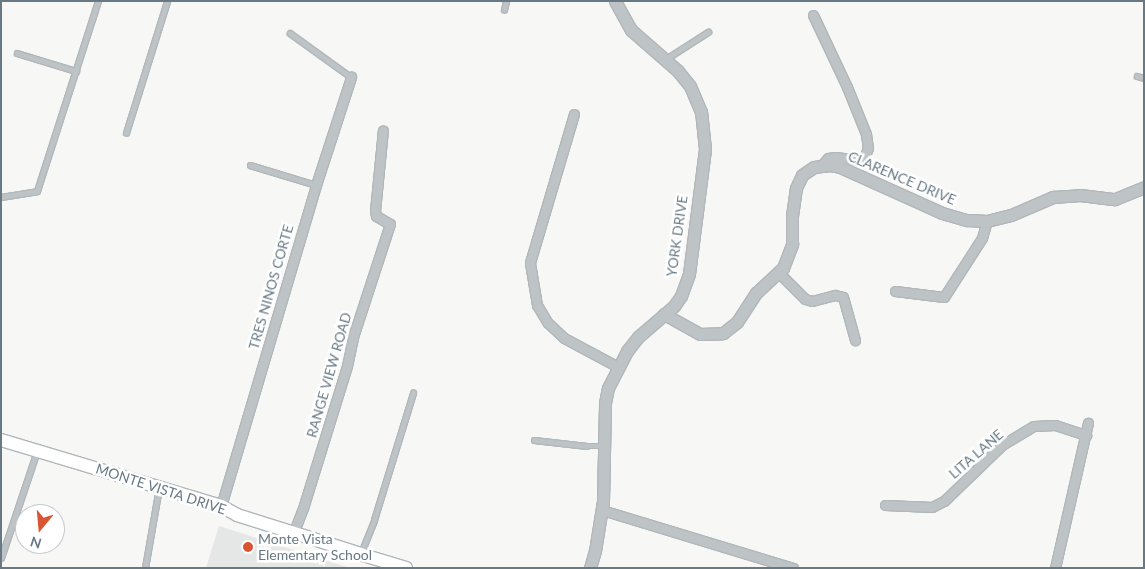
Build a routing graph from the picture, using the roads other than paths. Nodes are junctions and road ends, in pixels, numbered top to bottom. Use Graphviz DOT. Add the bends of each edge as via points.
graph roads {
  1 [pos="98,1"];
  2 [pos="167,1"];
  3 [pos="506,1"];
  4 [pos="615,1"];
  5 [pos="504,10"];
  6 [pos="813,15"];
  7 [pos="708,32"];
  8 [pos="290,33"];
  9 [pos="17,53"];
  10 [pos="665,60"];
  11 [pos="76,71"];
  12 [pos="1137,76"];
  13 [pos="351,77"];
  14 [pos="1144,78"];
  15 [pos="574,114"];
  16 [pos="383,130"];
  17 [pos="126,134"];
  18 [pos="250,165"];
  19 [pos="821,166"];
  20 [pos="316,185"];
  21 [pos="1144,187"];
  22 [pos="1,196"];
  23 [pos="987,221"];
  24 [pos="778,272"];
  25 [pos="895,291"];
  26 [pos="664,314"];
  27 [pos="855,340"];
  28 [pos="618,367"];
  29 [pos="413,393"];
  30 [pos="1088,423"];
  31 [pos="1086,435"];
  32 [pos="1,440"];
  33 [pos="534,440"];
  34 [pos="604,446"];
  35 [pos="37,450"];
  36 [pos="159,487"];
  37 [pos="885,505"];
  38 [pos="221,506"];
  39 [pos="602,510"];
  40 [pos="293,534"];
  41 [pos="362,554"];
  42 [pos="1,558"];
  43 [pos="145,568"];
  44 [pos="406,568"];
  45 [pos="590,568"];
  46 [pos="793,568"];
  47 [pos="1055,568"];
  1 -- 11 [label="lane"];
  2 -- 17 [label="lane"];
  3 -- 5 [label="lane"];
  4 -- 10 [label="street, YORK DRIVE" via="631,30"];
  6 -- 19 [label="street" via="847,87 866,134 868,148 860,160 828,158"];
  7 -- 10 [label="lane"];
  8 -- 13 [label="lane"];
  9 -- 11 [label="lane"];
  10 -- 26 [label="street, YORK DRIVE" via="690,86 701,112 705,149 689,274 681,296"];
  11 -- 22 [label="lane" via="37,191"];
  12 -- 14 [label="lane"];
  13 -- 20 [label="street, TRES NINOS CORTE"];
  15 -- 28 [label="street" via="530,263 537,305 548,323 564,338"];
  16 -- 40 [label="street, RANGE VIEW ROAD" via="375,210 376,216 390,224"];
  18 -- 20 [label="lane"];
  19 -- 23 [label="street, CLARENCE DRIVE" via="840,167 942,213 967,220"];
  19 -- 24 [label="street" via="802,175 796,188 790,254"];
  20 -- 38 [label="street, TRES NINOS CORTE"];
  21 -- 23 [label="street, CLARENCE DRIVE" via="1115,199 1080,195 1053,197 1011,215"];
  23 -- 25 [label="street" via="982,238 944,297"];
  24 -- 26 [label="street" via="756,293 737,322 723,333 700,334"];
  24 -- 27 [label="street" via="805,299 843,297"];
  26 -- 28 [label="street, YORK DRIVE" via="638,337"];
  28 -- 34 [label="street, YORK DRIVE" via="605,403"];
  29 -- 41 [label="lane"];
  30 -- 31 [label="street"];
  31 -- 37 [label="street, LITA LANE" via="1055,424 1034,426 1002,445 944,501 932,507"];
  31 -- 47 [label="street"];
  32 -- 35 [label="main road, MONTE VISTA DRIVE"];
  33 -- 34 [label="lane"];
  34 -- 39 [label="street, YORK DRIVE"];
  35 -- 36 [label="main road, MONTE VISTA DRIVE"];
  35 -- 42 [label="lane"];
  36 -- 38 [label="main road, MONTE VISTA DRIVE"];
  36 -- 43 [label="lane"];
  38 -- 40 [label="main road, MONTE VISTA DRIVE" via="237,515"];
  39 -- 45 [label="street, YORK DRIVE" via="594,562"];
  39 -- 46 [label="street"];
  40 -- 41 [label="main road, MONTE VISTA DRIVE"];
  41 -- 44 [label="main road, MONTE VISTA DRIVE"];
}
